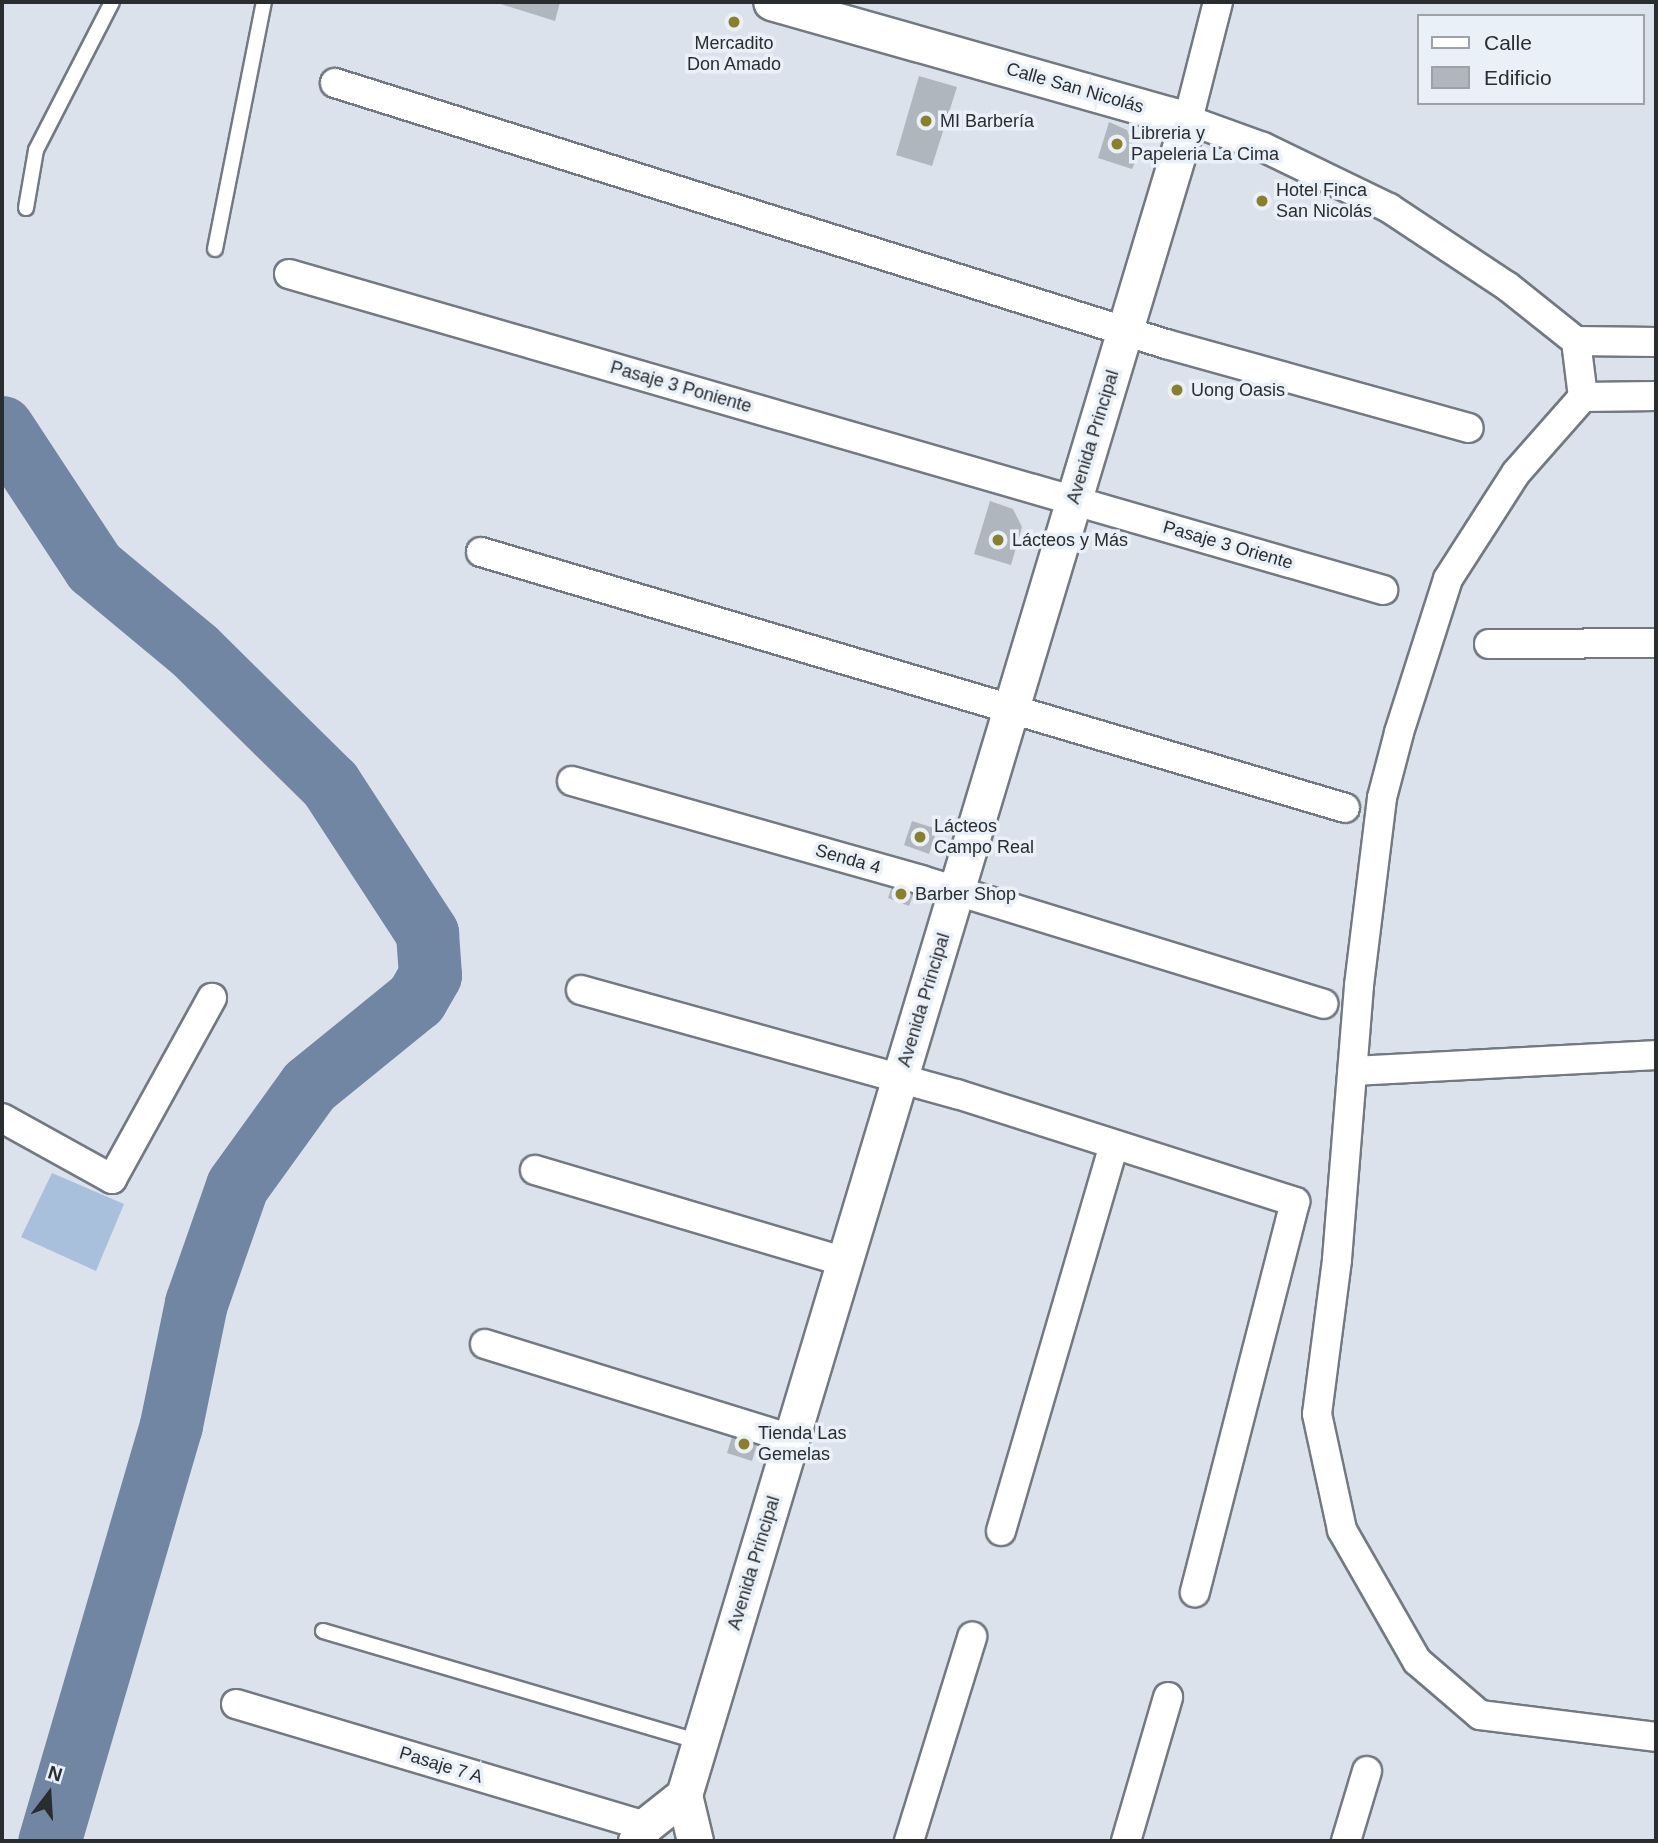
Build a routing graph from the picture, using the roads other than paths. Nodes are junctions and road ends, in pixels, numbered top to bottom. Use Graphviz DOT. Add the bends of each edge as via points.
graph roads {
  1 [pos="112,2"];
  2 [pos="264,2"];
  3 [pos="771,2"];
  4 [pos="1218,2"];
  5 [pos="335,83"];
  6 [pos="1188,120"];
  7 [pos="26,208"];
  8 [pos="215,249"];
  9 [pos="289,274"];
  10 [pos="1125,331"];
  11 [pos="1576,341"];
  12 [pos="1656,342"];
  13 [pos="1656,396"];
  14 [pos="1583,397"];
  15 [pos="1469,428"];
  16 [pos="1074,500"];
  17 [pos="481,552"];
  18 [pos="1383,590"];
  19 [pos="1656,643"];
  20 [pos="1489,644"];
  21 [pos="1011,708"];
  22 [pos="572,781"];
  23 [pos="1345,808"];
  24 [pos="956,891"];
  25 [pos="581,990"];
  26 [pos="212,998"];
  27 [pos="1323,1004"];
  28 [pos="1656,1055"];
  29 [pos="1353,1071"];
  30 [pos="900,1079"];
  31 [pos="2,1118"];
  32 [pos="1113,1147"];
  33 [pos="534,1170"];
  34 [pos="845,1262"];
  35 [pos="485,1344"];
  36 [pos="791,1439"];
  37 [pos="1001,1531"];
  38 [pos="1195,1592"];
  39 [pos="323,1631"];
  40 [pos="972,1637"];
  41 [pos="1168,1697"];
  42 [pos="236,1704"];
  43 [pos="1656,1737"];
  44 [pos="700,1742"];
  45 [pos="1367,1770"];
  46 [pos="684,1795"];
  47 [pos="641,1833"];
  48 [pos="695,1841"];
  49 [pos="909,1841"];
  50 [pos="1126,1841"];
  51 [pos="1346,1841"];
  1 -- 7 [label="lane" via="36,150"];
  2 -- 8 [label="lane"];
  3 -- 6 [label="street, Calle San Nicolás"];
  4 -- 6 [label="street, Avenida Principal"];
  5 -- 10 [label="street"];
  6 -- 10 [label="street, Avenida Principal"];
  6 -- 11 [label="street, Calle San Nicolás" via="1263,147 1389,208 1507,286"];
  9 -- 16 [label="street, Pasaje 3 Poniente"];
  10 -- 15 [label="street"];
  10 -- 16 [label="street, Avenida Principal"];
  11 -- 12 [label="street"];
  11 -- 14 [label="street"];
  13 -- 14 [label="street"];
  14 -- 29 [label="street" via="1480,522 1448,579 1429,631 1382,798"];
  16 -- 18 [label="street, Pasaje 3 Oriente"];
  16 -- 21 [label="street, Avenida Principal"];
  17 -- 21 [label="street"];
  19 -- 20 [label="street"];
  21 -- 23 [label="street"];
  21 -- 24 [label="street, Avenida Principal"];
  22 -- 24 [label="street, Senda 4"];
  24 -- 27 [label="street, Senda 4"];
  24 -- 30 [label="street, Avenida Principal"];
  25 -- 30 [label="street"];
  26 -- 31 [label="street" via="112,1180"];
  28 -- 29 [label="street"];
  29 -- 43 [label="street" via="1317,1414 1342,1530 1418,1661 1480,1715"];
  30 -- 32 [label="street"];
  30 -- 34 [label="street, Avenida Principal"];
  32 -- 37 [label="street"];
  32 -- 38 [label="street" via="1296,1202"];
  33 -- 34 [label="street"];
  34 -- 36 [label="street, Avenida Principal"];
  35 -- 36 [label="street"];
  36 -- 44 [label="street, Avenida Principal"];
  39 -- 44 [label="lane"];
  40 -- 49 [label="street"];
  41 -- 50 [label="street"];
  42 -- 47 [label="street, Pasaje 7 A"];
  44 -- 46 [label="street, Avenida Principal"];
  45 -- 51 [label="street"];
  46 -- 47 [label="street"];
  46 -- 48 [label="street"];
}
